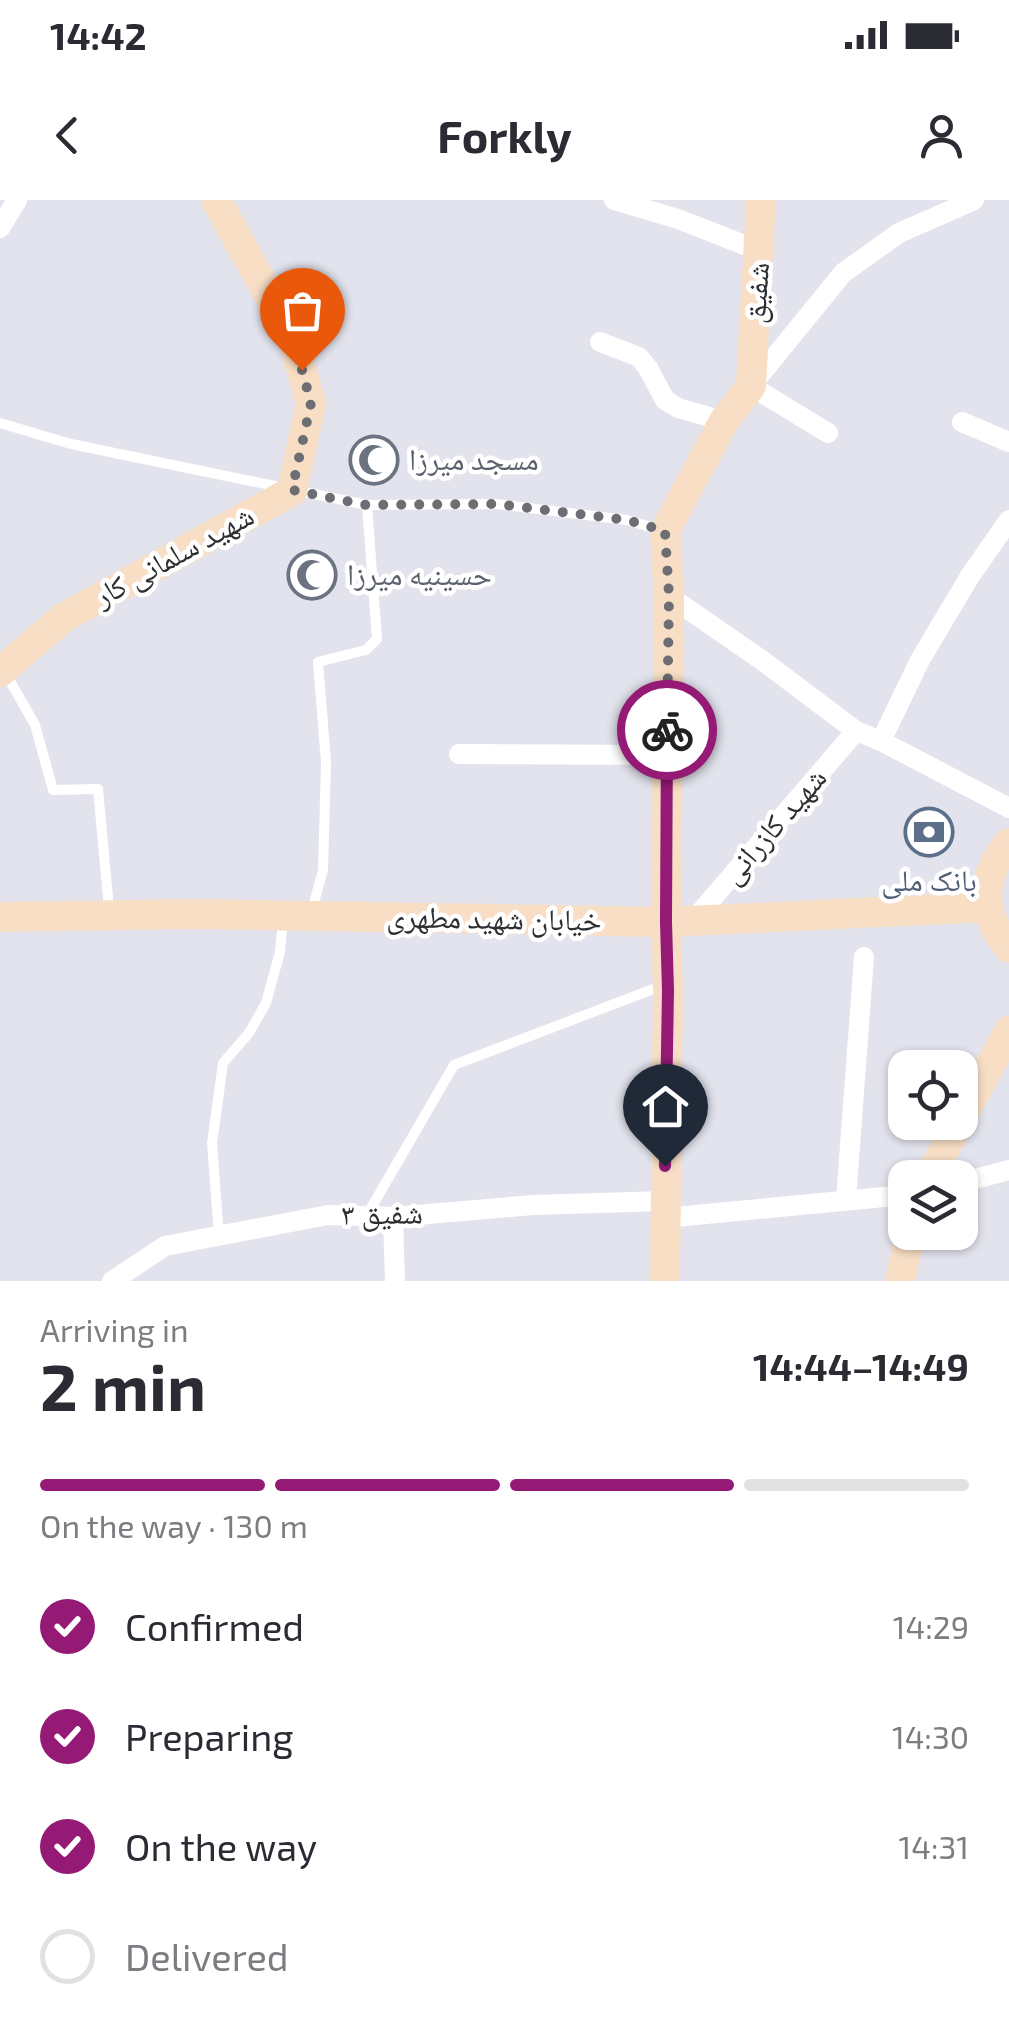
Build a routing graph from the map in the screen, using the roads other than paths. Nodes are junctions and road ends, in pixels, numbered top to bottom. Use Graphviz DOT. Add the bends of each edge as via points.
graph roads {
  1 [pos="17,200"];
  2 [pos="216,200"];
  3 [pos="614,200"];
  4 [pos="761,200"];
  5 [pos="974,200"];
  6 [pos="0,228"];
  7 [pos="760,251"];
  8 [pos="600,342"];
  9 [pos="752,386"];
  10 [pos="724,421"];
  11 [pos="962,422"];
  12 [pos="0,423"];
  13 [pos="828,433"];
  14 [pos="1009,442"];
  15 [pos="292,490"];
  16 [pos="366,505"];
  17 [pos="1009,520"];
  18 [pos="665,531"];
  19 [pos="669,596"];
  20 [pos="2,671"];
  21 [pos="856,731"];
  22 [pos="880,741"];
  23 [pos="459,754"];
  24 [pos="667,755"];
  25 [pos="1009,808"];
  26 [pos="1009,844"];
  27 [pos="988,907"];
  28 [pos="110,915"];
  29 [pos="297,916"];
  30 [pos="0,917"];
  31 [pos="679,922"];
  32 [pos="1009,948"];
  33 [pos="864,957"];
  34 [pos="668,984"];
  35 [pos="1009,1031"];
  36 [pos="978,1089"];
  37 [pos="1009,1170"];
  38 [pos="978,1178"];
  39 [pos="888,1196"];
  40 [pos="846,1200"];
  41 [pos="664,1209"];
  42 [pos="366,1216"];
  43 [pos="393,1217"];
  44 [pos="218,1236"];
  45 [pos="907,1250"];
  46 [pos="112,1281"];
  47 [pos="395,1281"];
  48 [pos="665,1281"];
  49 [pos="900,1281"];
  1 -- 6 [label="street"];
  2 -- 15 [label="main road" via="292,337 311,403"];
  3 -- 7 [label="street"];
  4 -- 7 [label="main road, شفیق"];
  5 -- 9 [label="street" via="899,233 843,273"];
  7 -- 9 [label="main road, شفیق"];
  8 -- 10 [label="street" via="639,357 678,408"];
  9 -- 10 [label="main road"];
  9 -- 13 [label="street"];
  10 -- 18 [label="main road"];
  11 -- 14 [label="street"];
  12 -- 15 [label="lane"];
  15 -- 16 [label="lane"];
  15 -- 20 [label="main road, شهید سلمانی کار" via="63,618"];
  16 -- 18 [label="lane" via="496,504"];
  16 -- 29 [label="lane" via="377,640 366,650 318,662 326,762 323,870"];
  17 -- 22 [label="street" via="920,660"];
  18 -- 19 [label="main road"];
  19 -- 21 [label="street"];
  19 -- 24 [label="main road"];
  20 -- 28 [label="lane" via="34,725 52,790 98,789"];
  21 -- 22 [label="street"];
  21 -- 31 [label="street, شهید کازرانی"];
  22 -- 25 [label="street"];
  23 -- 24 [label="street"];
  24 -- 31 [label="main road"];
  26 -- 27 [label="main road" via="988,881"];
  27 -- 31 [label="main road, خیابان شهید مطهری"];
  27 -- 32 [label="main road"];
  28 -- 29 [label="main road, خیابان شهید مطهری"];
  28 -- 30 [label="main road, خیابان شهید مطهری"];
  29 -- 31 [label="main road, خیابان شهید مطهری"];
  29 -- 44 [label="lane" via="266,1004 223,1064 212,1143"];
  31 -- 34 [label="main road"];
  33 -- 40 [label="street"];
  34 -- 41 [label="main road"];
  34 -- 42 [label="lane" via="454,1065"];
  35 -- 36 [label="main road"];
  37 -- 38 [label="street"];
  39 -- 40 [label="street, شفیق ۳"];
  40 -- 41 [label="street, شفیق ۳"];
  41 -- 43 [label="street, شفیق ۳" via="533,1206"];
  41 -- 48 [label="main road"];
  42 -- 43 [label="street, شفیق ۳"];
  42 -- 44 [label="street, شفیق ۳" via="328,1215"];
  43 -- 47 [label="street"];
  44 -- 46 [label="street, شفیق ۳" via="166,1246"];
  45 -- 49 [label="main road"];
}
